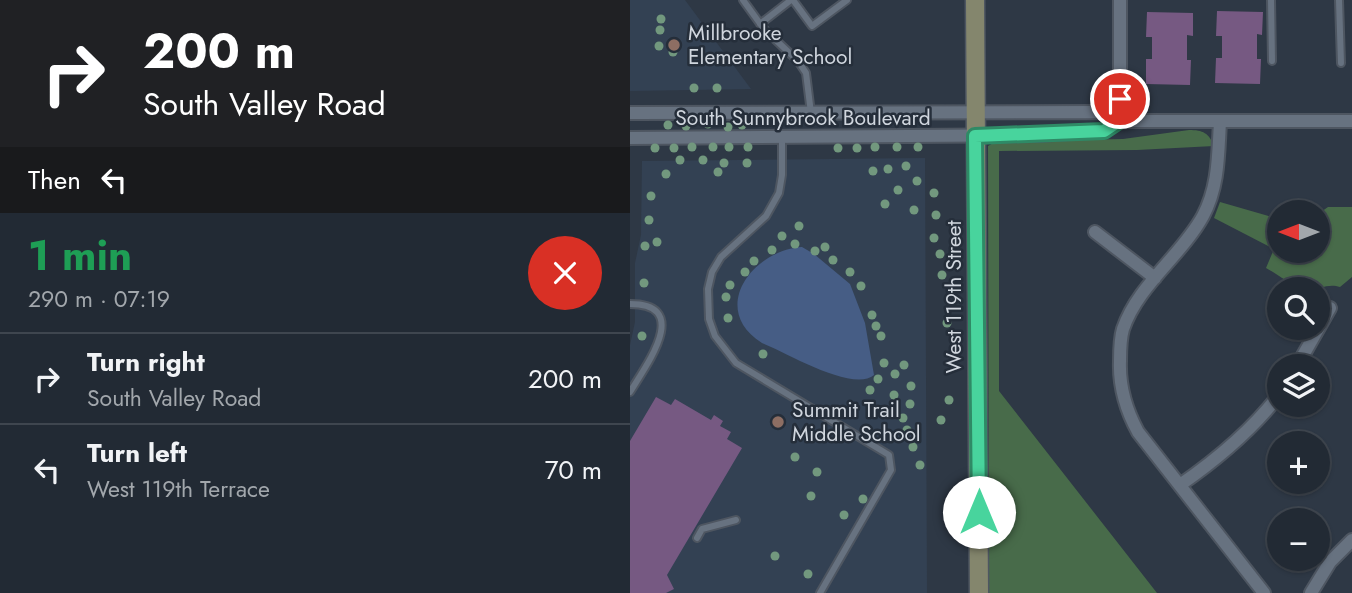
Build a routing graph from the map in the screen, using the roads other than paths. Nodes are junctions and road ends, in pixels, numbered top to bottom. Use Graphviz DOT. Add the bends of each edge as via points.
graph roads {
  1 [pos="743,0"];
  2 [pos="792,0"];
  3 [pos="847,0"];
  4 [pos="975,0"];
  5 [pos="1120,0"];
  6 [pos="1271,0"];
  7 [pos="1339,0"];
  8 [pos="760,24"];
  9 [pos="1272,61"];
  10 [pos="1340,63"];
  11 [pos="630,113"];
  12 [pos="810,113"];
  13 [pos="975,113"];
  14 [pos="1119,121"];
  15 [pos="1352,121"];
  16 [pos="1220,122"];
  17 [pos="975,136"];
  18 [pos="782,137"];
  19 [pos="630,138"];
  20 [pos="1096,232"];
  21 [pos="1155,278"];
  22 [pos="630,304"];
  23 [pos="630,392"];
  24 [pos="1267,411"];
  25 [pos="1180,485"];
  26 [pos="736,520"];
  27 [pos="697,538"];
  28 [pos="1352,540"];
  29 [pos="820,593"];
  30 [pos="979,593"];
  31 [pos="1264,593"];
  32 [pos="1311,593"];
  1 -- 8 [label="lane"];
  2 -- 3 [label="lane" via="812,26"];
  2 -- 8 [label="lane"];
  4 -- 13 [label="main road, West 119th Street"];
  5 -- 14 [label="street"];
  6 -- 9 [label="lane"];
  7 -- 10 [label="lane"];
  8 -- 12 [label="lane" via="806,73"];
  11 -- 12 [label="street, South Sunnybrook Boulevard"];
  12 -- 13 [label="street, South Sunnybrook Boulevard"];
  13 -- 14 [label="street, South Sunnybrook Boulevard" via="1105,112"];
  13 -- 17 [label="main road, West 119th Street"];
  14 -- 16 [label="street"];
  14 -- 17 [label="street, South Sunnybrook Boulevard" via="1104,131"];
  15 -- 16 [label="street"];
  16 -- 21 [label="street" via="1217,174 1210,201"];
  17 -- 18 [label="street, South Sunnybrook Boulevard"];
  17 -- 30 [label="main road, West 119th Street"];
  18 -- 19 [label="street, South Sunnybrook Boulevard"];
  18 -- 29 [label="lane" via="779,192 757,226 721,257 712,272 707,304 715,336 736,363 890,455 891,470"];
  20 -- 21 [label="street"];
  21 -- 25 [label="street" via="1124,327 1119,365 1132,420"];
  22 -- 23 [label="lane" via="656,312 663,328"];
  24 -- 25 [label="street"];
  25 -- 31 [label="street"];
  26 -- 27 [label="lane" via="702,529"];
  28 -- 32 [label="street" via="1330,562"];
}
